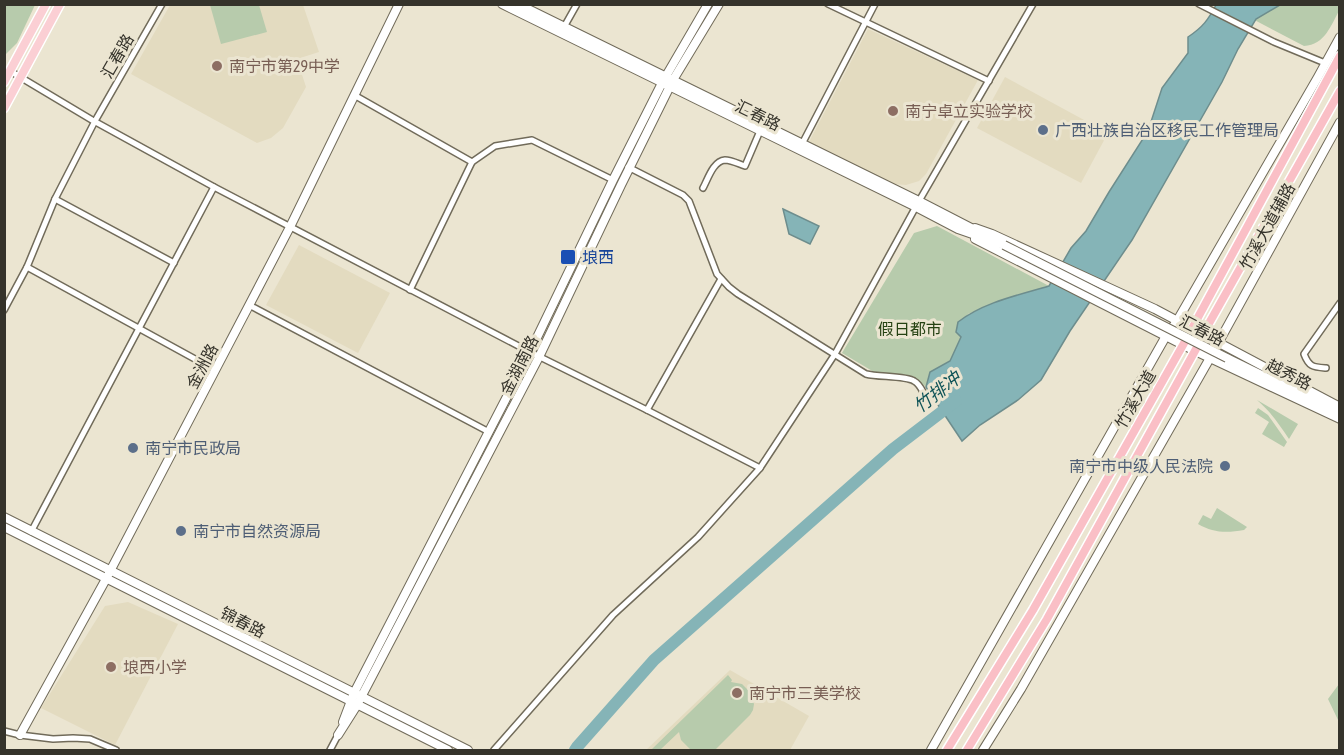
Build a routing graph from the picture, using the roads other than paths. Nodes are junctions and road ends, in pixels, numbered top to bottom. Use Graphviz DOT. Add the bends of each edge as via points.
graph roads {
  1 [pos="46,4"];
  2 [pos="60,4"];
  3 [pos="162,4"];
  4 [pos="399,4"];
  5 [pos="502,4"];
  6 [pos="518,4"];
  7 [pos="577,4"];
  8 [pos="708,4"];
  9 [pos="719,4"];
  10 [pos="828,4"];
  11 [pos="875,4"];
  12 [pos="1033,4"];
  13 [pos="1199,4"];
  14 [pos="866,22"];
  15 [pos="564,27"];
  16 [pos="1340,37"];
  17 [pos="1340,54"];
  18 [pos="1325,63"];
  19 [pos="10,71"];
  20 [pos="1318,77"];
  21 [pos="21,78"];
  22 [pos="989,81"];
  23 [pos="4,82"];
  24 [pos="667,82"];
  25 [pos="1340,90"];
  26 [pos="354,95"];
  27 [pos="4,108"];
  28 [pos="95,121"];
  29 [pos="1340,122"];
  30 [pos="760,131"];
  31 [pos="802,144"];
  32 [pos="472,162"];
  33 [pos="621,164"];
  34 [pos="630,168"];
  35 [pos="613,180"];
  36 [pos="214,187"];
  37 [pos="704,188"];
  38 [pos="55,200"];
  39 [pos="918,204"];
  40 [pos="959,226"];
  41 [pos="290,227"];
  42 [pos="174,263"];
  43 [pos="27,267"];
  44 [pos="721,279"];
  45 [pos="410,290"];
  46 [pos="1340,303"];
  47 [pos="249,305"];
  48 [pos="4,310"];
  49 [pos="1177,321"];
  50 [pos="139,328"];
  51 [pos="1191,329"];
  52 [pos="1203,334"];
  53 [pos="1166,336"];
  54 [pos="1218,343"];
  55 [pos="1183,345"];
  56 [pos="1195,351"];
  57 [pos="530,352"];
  58 [pos="835,354"];
  59 [pos="539,357"];
  60 [pos="1210,358"];
  61 [pos="1227,358"];
  62 [pos="1326,368"];
  63 [pos="216,369"];
  64 [pos="923,392"];
  65 [pos="1340,407"];
  66 [pos="647,410"];
  67 [pos="1340,414"];
  68 [pos="1340,419"];
  69 [pos="489,432"];
  70 [pos="760,468"];
  71 [pos="4,517"];
  72 [pos="4,527"];
  73 [pos="32,531"];
  74 [pos="28,539"];
  75 [pos="111,570"];
  76 [pos="106,579"];
  77 [pos="354,693"];
  78 [pos="362,697"];
  79 [pos="353,703"];
  80 [pos="4,732"];
  81 [pos="20,735"];
  82 [pos="338,735"];
  83 [pos="116,750"];
  84 [pos="330,750"];
  85 [pos="448,750"];
  86 [pos="468,750"];
  87 [pos="494,750"];
  88 [pos="931,750"];
  89 [pos="947,750"];
  90 [pos="967,750"];
  91 [pos="983,750"];
  1 -- 19 [label="main road"];
  2 -- 21 [label="main road"];
  3 -- 28 [label="street, 汇春路"];
  4 -- 26 [label="main road, 金洲路"];
  5 -- 24 [label="main road, 汇春路"];
  6 -- 15 [label="main road, 汇春路"];
  7 -- 15 [label="street"];
  8 -- 24 [label="main road, 金湖南路"];
  9 -- 24 [label="main road, 金湖南路"];
  10 -- 14 [label="street"];
  11 -- 14 [label="street"];
  12 -- 22 [label="street"];
  13 -- 18 [label="street"];
  14 -- 22 [label="street"];
  14 -- 31 [label="street"];
  15 -- 24 [label="main road, 汇春路"];
  16 -- 18 [label="main road"];
  17 -- 20 [label="main road"];
  17 -- 51 [label="highway, 竹溪大道"];
  18 -- 20 [label="main road"];
  19 -- 21 [label="street"];
  19 -- 23 [label="main road"];
  20 -- 49 [label="main road"];
  21 -- 27 [label="main road"];
  21 -- 28 [label="street"];
  22 -- 39 [label="street"];
  24 -- 30 [label="main road, 汇春路"];
  24 -- 31 [label="main road, 汇春路"];
  24 -- 33 [label="main road, 金湖南路"];
  24 -- 34 [label="main road, 金湖南路"];
  25 -- 52 [label="highway, 竹溪大道"];
  26 -- 32 [label="street"];
  26 -- 41 [label="main road, 金洲路"];
  28 -- 36 [label="street"];
  28 -- 38 [label="street, 汇春路"];
  29 -- 54 [label="main road, 竹溪大道辅路"];
  30 -- 37 [label="street" via="745,166 720,162"];
  30 -- 39 [label="main road, 汇春路"];
  31 -- 39 [label="main road, 汇春路"];
  32 -- 35 [label="street" via="495,146 532,140"];
  32 -- 45 [label="street"];
  33 -- 34 [label="street"];
  33 -- 35 [label="main road, 金湖南路"];
  34 -- 44 [label="street" via="690,201"];
  34 -- 59 [label="main road, 金湖南路"];
  35 -- 57 [label="main road, 金湖南路"];
  36 -- 41 [label="street"];
  36 -- 42 [label="street"];
  38 -- 42 [label="street"];
  38 -- 43 [label="street, 汇春路"];
  39 -- 40 [label="main road, 汇春路"];
  39 -- 58 [label="street"];
  40 -- 49 [label="main road" via="992,234"];
  40 -- 53 [label="main road" via="1037,271"];
  40 -- 61 [label="main road, 汇春路, bridge"];
  41 -- 45 [label="street"];
  41 -- 47 [label="main road, 金洲路"];
  42 -- 50 [label="street"];
  43 -- 48 [label="street, 汇春路"];
  43 -- 50 [label="street"];
  44 -- 58 [label="street" via="738,294"];
  44 -- 66 [label="street"];
  45 -- 57 [label="street"];
  46 -- 62 [label="street" via="1304,354 1315,367"];
  47 -- 63 [label="main road, 金洲路"];
  47 -- 69 [label="street"];
  49 -- 51 [label="main road"];
  49 -- 53 [label="main road"];
  50 -- 63 [label="street"];
  50 -- 73 [label="street"];
  51 -- 52 [label="main road"];
  51 -- 55 [label="highway, 竹溪大道"];
  52 -- 54 [label="main road"];
  52 -- 56 [label="highway, 竹溪大道"];
  53 -- 55 [label="main road"];
  53 -- 88 [label="main road"];
  54 -- 60 [label="main road, 竹溪大道辅路"];
  54 -- 65 [label="main road"];
  55 -- 56 [label="main road"];
  55 -- 89 [label="highway, 竹溪大道" via="1033,610"];
  56 -- 60 [label="main road"];
  56 -- 90 [label="highway, 竹溪大道" via="1047,619"];
  57 -- 59 [label="street"];
  57 -- 69 [label="main road, 金湖南路"];
  58 -- 64 [label="street" via="866,374 915,381"];
  58 -- 70 [label="street"];
  59 -- 66 [label="street"];
  59 -- 78 [label="main road, 金湖南路"];
  60 -- 68 [label="main road"];
  60 -- 91 [label="main road, 竹溪大道辅路"];
  61 -- 67 [label="main road, 越秀路"];
  63 -- 75 [label="main road, 金洲路"];
  66 -- 70 [label="street"];
  69 -- 77 [label="main road, 金湖南路"];
  70 -- 87 [label="street" via="698,537 613,615"];
  71 -- 73 [label="main road, 锦春路"];
  72 -- 74 [label="main road, 锦春路"];
  73 -- 74 [label="street"];
  73 -- 75 [label="main road, 锦春路"];
  74 -- 76 [label="main road, 锦春路"];
  75 -- 76 [label="main road, 金洲路"];
  75 -- 77 [label="main road, 锦春路"];
  76 -- 79 [label="main road, 锦春路"];
  76 -- 81 [label="main road, 金洲路"];
  77 -- 78 [label="main road, 锦春路"];
  77 -- 79 [label="main road, 金湖南路"];
  78 -- 79 [label="main road, 金湖南路"];
  78 -- 86 [label="main road, 锦春路"];
  79 -- 82 [label="main road, 金湖南路"];
  79 -- 85 [label="main road, 锦春路"];
  80 -- 81 [label="street"];
  81 -- 83 [label="street" via="90,739"];
  82 -- 84 [label="street, 金湖南路"];
}
